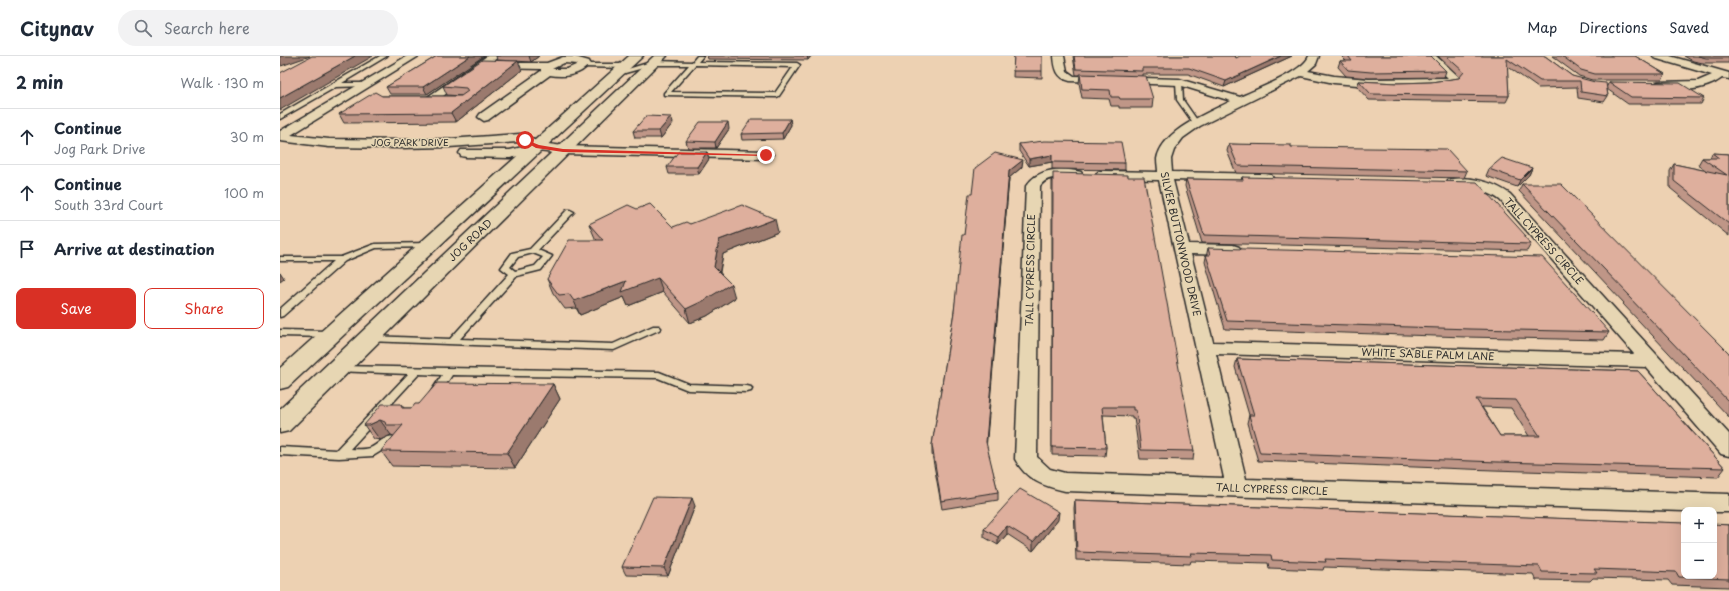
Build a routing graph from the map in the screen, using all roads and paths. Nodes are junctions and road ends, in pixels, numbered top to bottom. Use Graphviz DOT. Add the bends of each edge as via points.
graph roads {
  1 [pos="384,56"];
  2 [pos="414,56"];
  3 [pos="494,56"];
  4 [pos="700,56"];
  5 [pos="1059,56"];
  6 [pos="1314,56"];
  7 [pos="1430,56"];
  8 [pos="1658,56"];
  9 [pos="566,58"];
  10 [pos="650,58"];
  11 [pos="694,63"];
  12 [pos="482,64"];
  13 [pos="584,66"];
  14 [pos="548,69"];
  15 [pos="622,70"];
  16 [pos="1300,72"];
  17 [pos="1724,75"];
  18 [pos="1179,82"];
  19 [pos="335,85"];
  20 [pos="366,85"];
  21 [pos="1648,85"];
  22 [pos="416,100"];
  23 [pos="430,100"];
  24 [pos="452,100"];
  25 [pos="1242,101"];
  26 [pos="280,117"];
  27 [pos="484,117"];
  28 [pos="1196,123"];
  29 [pos="280,137"];
  30 [pos="538,147"];
  31 [pos="280,149"];
  32 [pos="563,150"];
  33 [pos="766,155"];
  34 [pos="1164,176"];
  35 [pos="1282,179"];
  36 [pos="1438,183"];
  37 [pos="570,212"];
  38 [pos="430,245"];
  39 [pos="1181,249"];
  40 [pos="533,251"];
  41 [pos="1244,251"];
  42 [pos="1536,258"];
  43 [pos="1560,258"];
  44 [pos="280,259"];
  45 [pos="342,259"];
  46 [pos="514,274"];
  47 [pos="280,314"];
  48 [pos="656,328"];
  49 [pos="280,333"];
  50 [pos="332,334"];
  51 [pos="368,339"];
  52 [pos="452,342"];
  53 [pos="1204,348"];
  54 [pos="1651,360"];
  55 [pos="337,369"];
  56 [pos="417,371"];
  57 [pos="449,372"];
  58 [pos="280,381"];
  59 [pos="747,389"];
  60 [pos="429,401"];
  61 [pos="280,424"];
  62 [pos="390,440"];
  63 [pos="1729,448"];
  64 [pos="280,451"];
  65 [pos="339,454"];
  66 [pos="1237,488"];
  67 [pos="1729,503"];
  1 -- 19 [label="lane"];
  2 -- 20 [label="street, JOG PARK DRIVE"];
  3 -- 12 [label="street"];
  4 -- 11 [label="lane"];
  5 -- 18 [label="street" via="1060,72 1074,79"];
  6 -- 16 [label="street, SILVER BUTTONWOOD DRIVE" via="1312,62"];
  7 -- 16 [label="street" via="1454,78 1452,81 1350,82"];
  8 -- 17 [label="street"];
  9 -- 13 [label="street" via="580,60 584,62"];
  9 -- 14 [label="street"];
  10 -- 11 [label="lane"];
  10 -- 15 [label="main road"];
  10 -- 32 [label="main road, JOG ROAD"];
  11 -- 11 [label="lane" via="739,64 797,65 777,95 666,94"];
  12 -- 14 [label="street"];
  12 -- 23 [label="street"];
  13 -- 14 [label="street" via="564,73"];
  13 -- 15 [label="lane"];
  14 -- 27 [label="street"];
  15 -- 30 [label="main road"];
  16 -- 25 [label="street, SILVER BUTTONWOOD DRIVE"];
  17 -- 21 [label="street" via="1702,84"];
  18 -- 25 [label="street"];
  18 -- 28 [label="lane" via="1180,100"];
  19 -- 20 [label="lane"];
  19 -- 26 [label="lane"];
  20 -- 29 [label="street, JOG PARK DRIVE"];
  22 -- 23 [label="street"];
  23 -- 24 [label="street"];
  25 -- 28 [label="street, SILVER BUTTONWOOD DRIVE"];
  28 -- 34 [label="street, SILVER BUTTONWOOD DRIVE" via="1179,135 1168,149 1164,159"];
  29 -- 30 [label="street, JOG PARK DRIVE" via="387,144 520,138"];
  30 -- 31 [label="street, JOG PARK DRIVE" via="510,154"];
  30 -- 32 [label="street, JOG PARK DRIVE"];
  30 -- 38 [label="main road"];
  32 -- 33 [label="street, JOG PARK DRIVE"];
  32 -- 51 [label="main road, JOG ROAD"];
  34 -- 35 [label="street, TALL CYPRESS CIRCLE"];
  34 -- 39 [label="street, SILVER BUTTONWOOD DRIVE"];
  34 -- 66 [label="street, TALL CYPRESS CIRCLE" via="1050,174 1035,181 1026,459 1034,470 1048,478 1065,482"];
  36 -- 43 [label="street, TALL CYPRESS CIRCLE" via="1477,184 1498,191"];
  37 -- 40 [label="lane"];
  38 -- 45 [label="lane" via="375,246"];
  38 -- 50 [label="main road"];
  39 -- 41 [label="street"];
  39 -- 53 [label="street, SILVER BUTTONWOOD DRIVE"];
  40 -- 46 [label="lane" via="515,256 505,268"];
  40 -- 46 [label="lane" via="548,256 538,268"];
  42 -- 43 [label="street"];
  43 -- 54 [label="street, TALL CYPRESS CIRCLE"];
  44 -- 45 [label="lane"];
  45 -- 47 [label="lane"];
  46 -- 52 [label="lane"];
  48 -- 52 [label="lane" via="614,347"];
  49 -- 50 [label="lane"];
  50 -- 58 [label="main road"];
  51 -- 52 [label="lane"];
  51 -- 55 [label="main road, JOG ROAD"];
  53 -- 54 [label="street, WHITE SABLE PALM LANE"];
  53 -- 66 [label="street, SILVER BUTTONWOOD DRIVE"];
  54 -- 63 [label="street, TALL CYPRESS CIRCLE"];
  55 -- 56 [label="lane"];
  55 -- 61 [label="main road, JOG ROAD"];
  56 -- 57 [label="lane"];
  56 -- 65 [label="lane"];
  57 -- 59 [label="lane" via="659,375 688,387"];
  57 -- 60 [label="lane"];
  62 -- 65 [label="lane" via="373,452"];
  64 -- 65 [label="lane"];
  66 -- 67 [label="street, TALL CYPRESS CIRCLE"];
}
